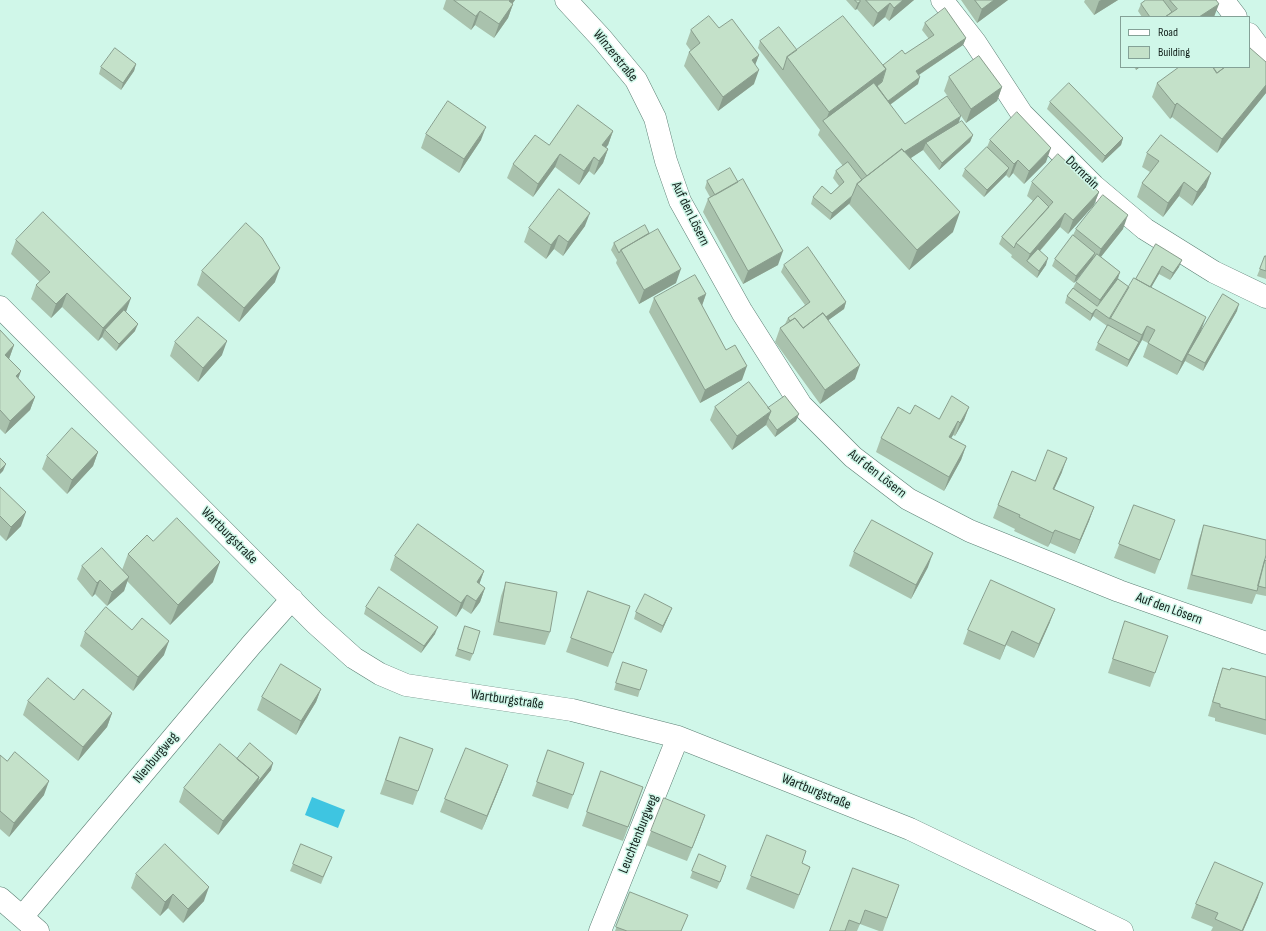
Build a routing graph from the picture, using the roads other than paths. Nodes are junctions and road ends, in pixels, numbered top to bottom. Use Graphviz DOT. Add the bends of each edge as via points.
graph roads {
  1 [pos="566,0"];
  2 [pos="942,0"];
  3 [pos="1223,0"];
  4 [pos="1235,16"];
  5 [pos="1250,35"];
  6 [pos="1266,57"];
  7 [pos="655,118"];
  8 [pos="1266,297"];
  9 [pos="0,307"];
  10 [pos="292,599"];
  11 [pos="1266,643"];
  12 [pos="678,737"];
  13 [pos="0,898"];
  14 [pos="22,917"];
  15 [pos="38,931"];
  16 [pos="600,931"];
  17 [pos="1122,931"];
  1 -- 7 [label="street, Winzerstraße" via="636,80"];
  2 -- 8 [label="street, Dornrain" via="975,42 1022,114 1094,186 1144,229 1214,272"];
  3 -- 4 [label="street"];
  5 -- 6 [label="street"];
  7 -- 11 [label="street, Auf den Lösern" via="666,162 680,201 742,312 801,405 853,457 908,499 970,531 1119,591"];
  9 -- 10 [label="street, Wartburgstraße"];
  10 -- 12 [label="street, Wartburgstraße" via="354,658 380,674 406,685 572,710"];
  10 -- 14 [label="street, Nienburgweg"];
  12 -- 16 [label="street, Leuchtenburgweg"];
  12 -- 17 [label="street, Wartburgstraße" via="910,829"];
  13 -- 14 [label="street"];
  14 -- 15 [label="street"];
}
